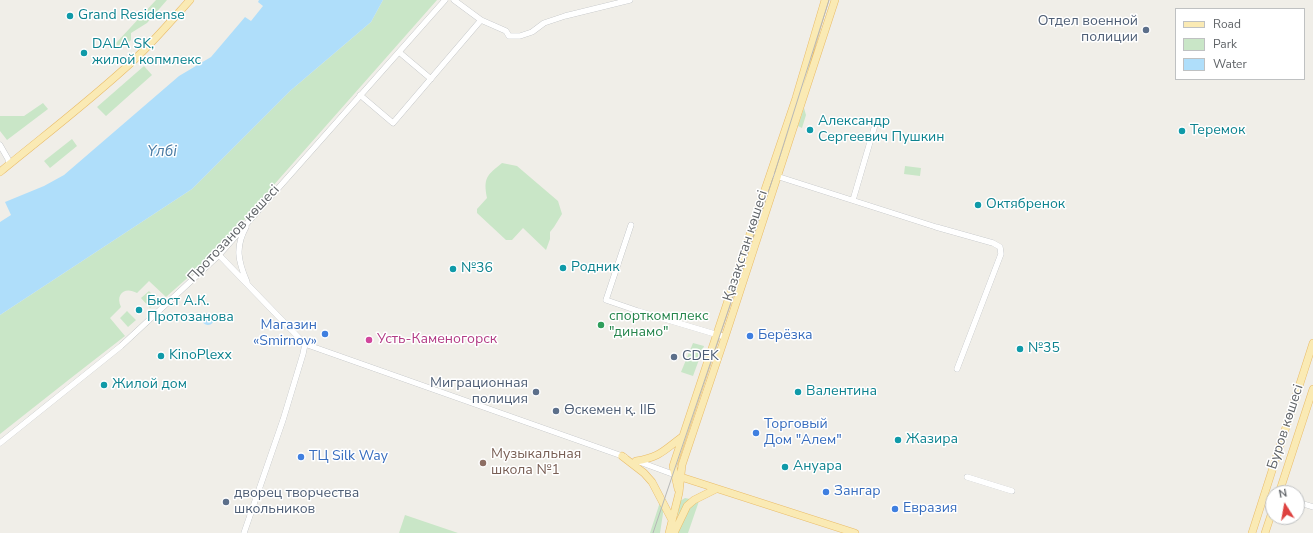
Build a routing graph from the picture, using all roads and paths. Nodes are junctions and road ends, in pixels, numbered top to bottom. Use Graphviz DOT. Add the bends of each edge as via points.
graph roads {
  1 [pos="190,0"];
  2 [pos="445,0"];
  3 [pos="454,0"];
  4 [pos="630,0"];
  5 [pos="825,0"];
  6 [pos="835,0"];
  7 [pos="481,20"];
  8 [pos="399,52"];
  9 [pos="431,79"];
  10 [pos="360,95"];
  11 [pos="875,125"];
  12 [pos="0,145"];
  13 [pos="9,164"];
  14 [pos="0,172"];
  15 [pos="770,174"];
  16 [pos="778,177"];
  17 [pos="852,200"];
  18 [pos="250,219"];
  19 [pos="631,224"];
  20 [pos="753,225"];
  21 [pos="761,228"];
  22 [pos="219,255"];
  23 [pos="248,286"];
  24 [pos="717,334"];
  25 [pos="726,337"];
  26 [pos="1313,343"];
  27 [pos="305,344"];
  28 [pos="957,368"];
  29 [pos="1313,389"];
  30 [pos="1285,430"];
  31 [pos="1298,434"];
  32 [pos="682,437"];
  33 [pos="0,443"];
  34 [pos="622,456"];
  35 [pos="636,460"];
  36 [pos="678,476"];
  37 [pos="967,477"];
  38 [pos="1281,485"];
  39 [pos="718,490"];
  40 [pos="1012,491"];
  41 [pos="672,520"];
  42 [pos="244,533"];
  43 [pos="669,533"];
  44 [pos="674,533"];
  45 [pos="855,533"];
  46 [pos="1252,533"];
  1 -- 13 [label="main road" via="133,61"];
  2 -- 8 [label="street, Протозанов көшесі"];
  3 -- 7 [label="street"];
  4 -- 7 [label="street" via="544,23 532,32 520,36 509,36 506,31"];
  5 -- 15 [label="main road, Қазақстан көшесі"];
  6 -- 16 [label="main road, Қазақстан көшесі"];
  7 -- 9 [label="street"];
  8 -- 9 [label="street"];
  8 -- 10 [label="street, Протозанов көшесі"];
  9 -- 10 [label="street" via="393,123"];
  10 -- 18 [label="street, Протозанов көшесі"];
  11 -- 17 [label="street"];
  12 -- 13 [label="street"];
  13 -- 14 [label="main road"];
  15 -- 16 [label="street"];
  15 -- 20 [label="main road, Қазақстан көшесі"];
  16 -- 17 [label="street"];
  16 -- 21 [label="main road, Қазақстан көшесі"];
  17 -- 28 [label="street" via="1000,247 1001,254"];
  18 -- 22 [label="street, Протозанов көшесі"];
  18 -- 23 [label="street" via="238,248 239,260"];
  19 -- 24 [label="street" via="606,300"];
  20 -- 21 [label="main road"];
  20 -- 24 [label="main road, Қазақстан көшесі"];
  21 -- 25 [label="main road, Қазақстан көшесі"];
  22 -- 23 [label="street"];
  22 -- 33 [label="street, Протозанов көшесі" via="121,346"];
  23 -- 27 [label="street"];
  24 -- 25 [label="street"];
  24 -- 32 [label="main road, Қазақстан көшесі"];
  25 -- 36 [label="main road, Қазақстан көшесі"];
  26 -- 30 [label="main road, Буров көшесі"];
  27 -- 34 [label="street"];
  27 -- 42 [label="street" via="283,420"];
  29 -- 31 [label="main road, Буров көшесі"];
  30 -- 31 [label="main road"];
  30 -- 46 [label="main road, Буров көшесі"];
  31 -- 38 [label="main road, Буров көшесі"];
  32 -- 35 [label="main road" via="661,454"];
  32 -- 36 [label="main road, Қазақстан көшесі" via="673,466"];
  34 -- 35 [label="street"];
  34 -- 41 [label="main road" via="652,482"];
  35 -- 36 [label="street"];
  36 -- 39 [label="main road"];
  36 -- 41 [label="main road, Қазақстан көшесі" via="679,493"];
  37 -- 40 [label="street"];
  39 -- 44 [label="main road" via="691,502"];
  39 -- 45 [label="main road"];
  41 -- 43 [label="main road, Қазақстан көшесі"];
}
